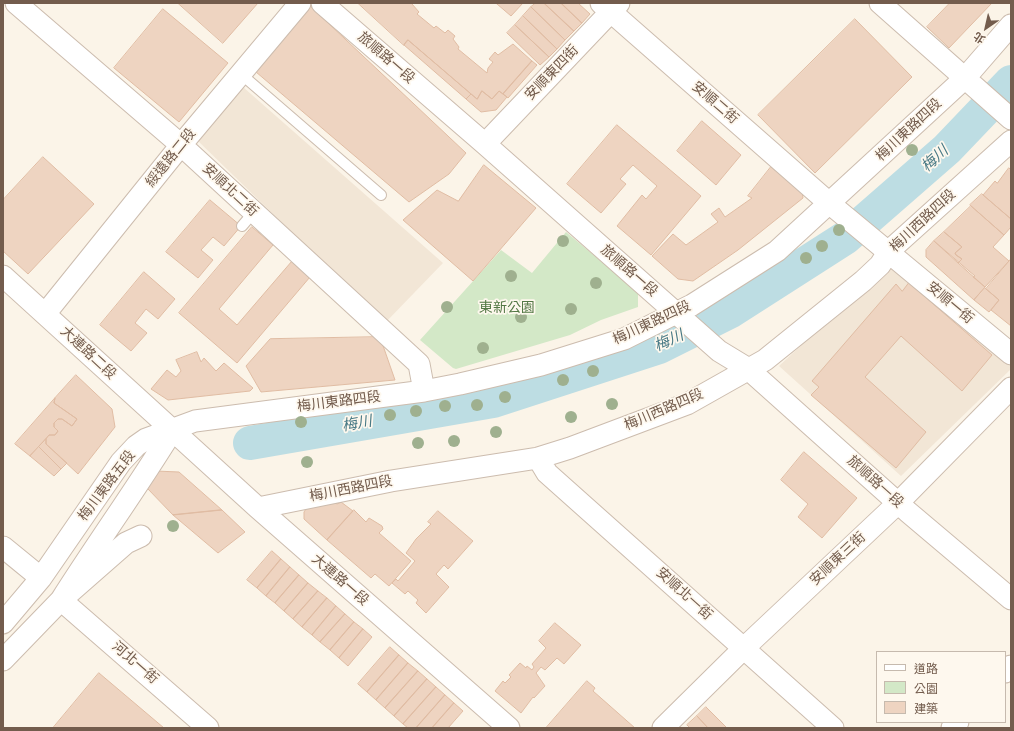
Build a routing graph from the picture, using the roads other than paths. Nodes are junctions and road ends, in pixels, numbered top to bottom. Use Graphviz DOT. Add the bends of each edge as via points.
graph roads {
  1 [pos="16,3"];
  2 [pos="300,3"];
  3 [pos="322,3"];
  4 [pos="880,3"];
  5 [pos="610,6"];
  6 [pos="1011,25"];
  7 [pos="241,74"];
  8 [pos="965,78"];
  9 [pos="1011,118"];
  10 [pos="1011,141"];
  11 [pos="485,144"];
  12 [pos="181,145"];
  13 [pos="382,195"];
  14 [pos="829,203"];
  15 [pos="889,251"];
  16 [pos="3,276"];
  17 [pos="45,314"];
  18 [pos="683,319"];
  19 [pos="1011,354"];
  20 [pos="747,368"];
  21 [pos="1011,388"];
  22 [pos="424,391"];
  23 [pos="172,431"];
  24 [pos="538,458"];
  25 [pos="898,503"];
  26 [pos="258,508"];
  27 [pos="141,536"];
  28 [pos="3,547"];
  29 [pos="41,578"];
  30 [pos="1011,599"];
  31 [pos="61,600"];
  32 [pos="3,624"];
  33 [pos="744,648"];
  34 [pos="3,660"];
  35 [pos="208,728"];
  36 [pos="509,728"];
  37 [pos="663,728"];
  38 [pos="833,728"];
  1 -- 12 [label="street, 安順北二街"];
  2 -- 7 [label="street, 綏遠路二段"];
  3 -- 11 [label="street, 旅順路一段"];
  4 -- 8 [label="street"];
  5 -- 11 [label="street, 安順東四街"];
  5 -- 14 [label="street, 安順二街"];
  6 -- 8 [label="street, 梅川東路四段"];
  7 -- 12 [label="street, 綏遠路二段"];
  7 -- 13 [label="lane"];
  8 -- 9 [label="street"];
  8 -- 14 [label="street, 梅川東路四段"];
  10 -- 15 [label="street, 梅川西路四段"];
  11 -- 18 [label="street, 旅順路一段"];
  12 -- 17 [label="street, 綏遠路二段"];
  12 -- 22 [label="street, 安順北二街" via="248,219 419,364"];
  14 -- 15 [label="street, 安順二街"];
  14 -- 18 [label="street, 梅川東路四段" via="777,251"];
  15 -- 19 [label="street, 安順一街"];
  15 -- 20 [label="street, 梅川西路四段" via="880,265 863,281 766,360"];
  16 -- 17 [label="street, 大連路二段"];
  17 -- 23 [label="street, 大連路二段"];
  18 -- 20 [label="street, 旅順路一段" via="719,351"];
  18 -- 22 [label="street, 梅川東路四段" via="541,365"];
  20 -- 24 [label="street, 梅川西路四段" via="687,404"];
  20 -- 25 [label="street, 旅順路一段"];
  21 -- 25 [label="street, 安順東三街"];
  22 -- 23 [label="street, 梅川東路四段" via="195,421"];
  23 -- 26 [label="street, 大連路一段"];
  23 -- 29 [label="street, 梅川東路五段" via="146,439 121,462"];
  23 -- 31 [label="street, 梅川東路五段"];
  24 -- 26 [label="street, 梅川西路四段" via="391,481"];
  24 -- 33 [label="street, 安順北一街" via="547,473"];
  25 -- 30 [label="street, 旅順路一段"];
  25 -- 33 [label="street, 安順東三街"];
  26 -- 36 [label="street, 大連路一段"];
  27 -- 31 [label="street, 梅川東路五段" via="126,543"];
  28 -- 29 [label="street"];
  29 -- 32 [label="street, 梅川東路五段"];
  31 -- 34 [label="street, 梅川東路五段"];
  31 -- 35 [label="street, 河北一街"];
  33 -- 37 [label="street, 安順東三街"];
  33 -- 38 [label="street, 安順北一街"];
}
